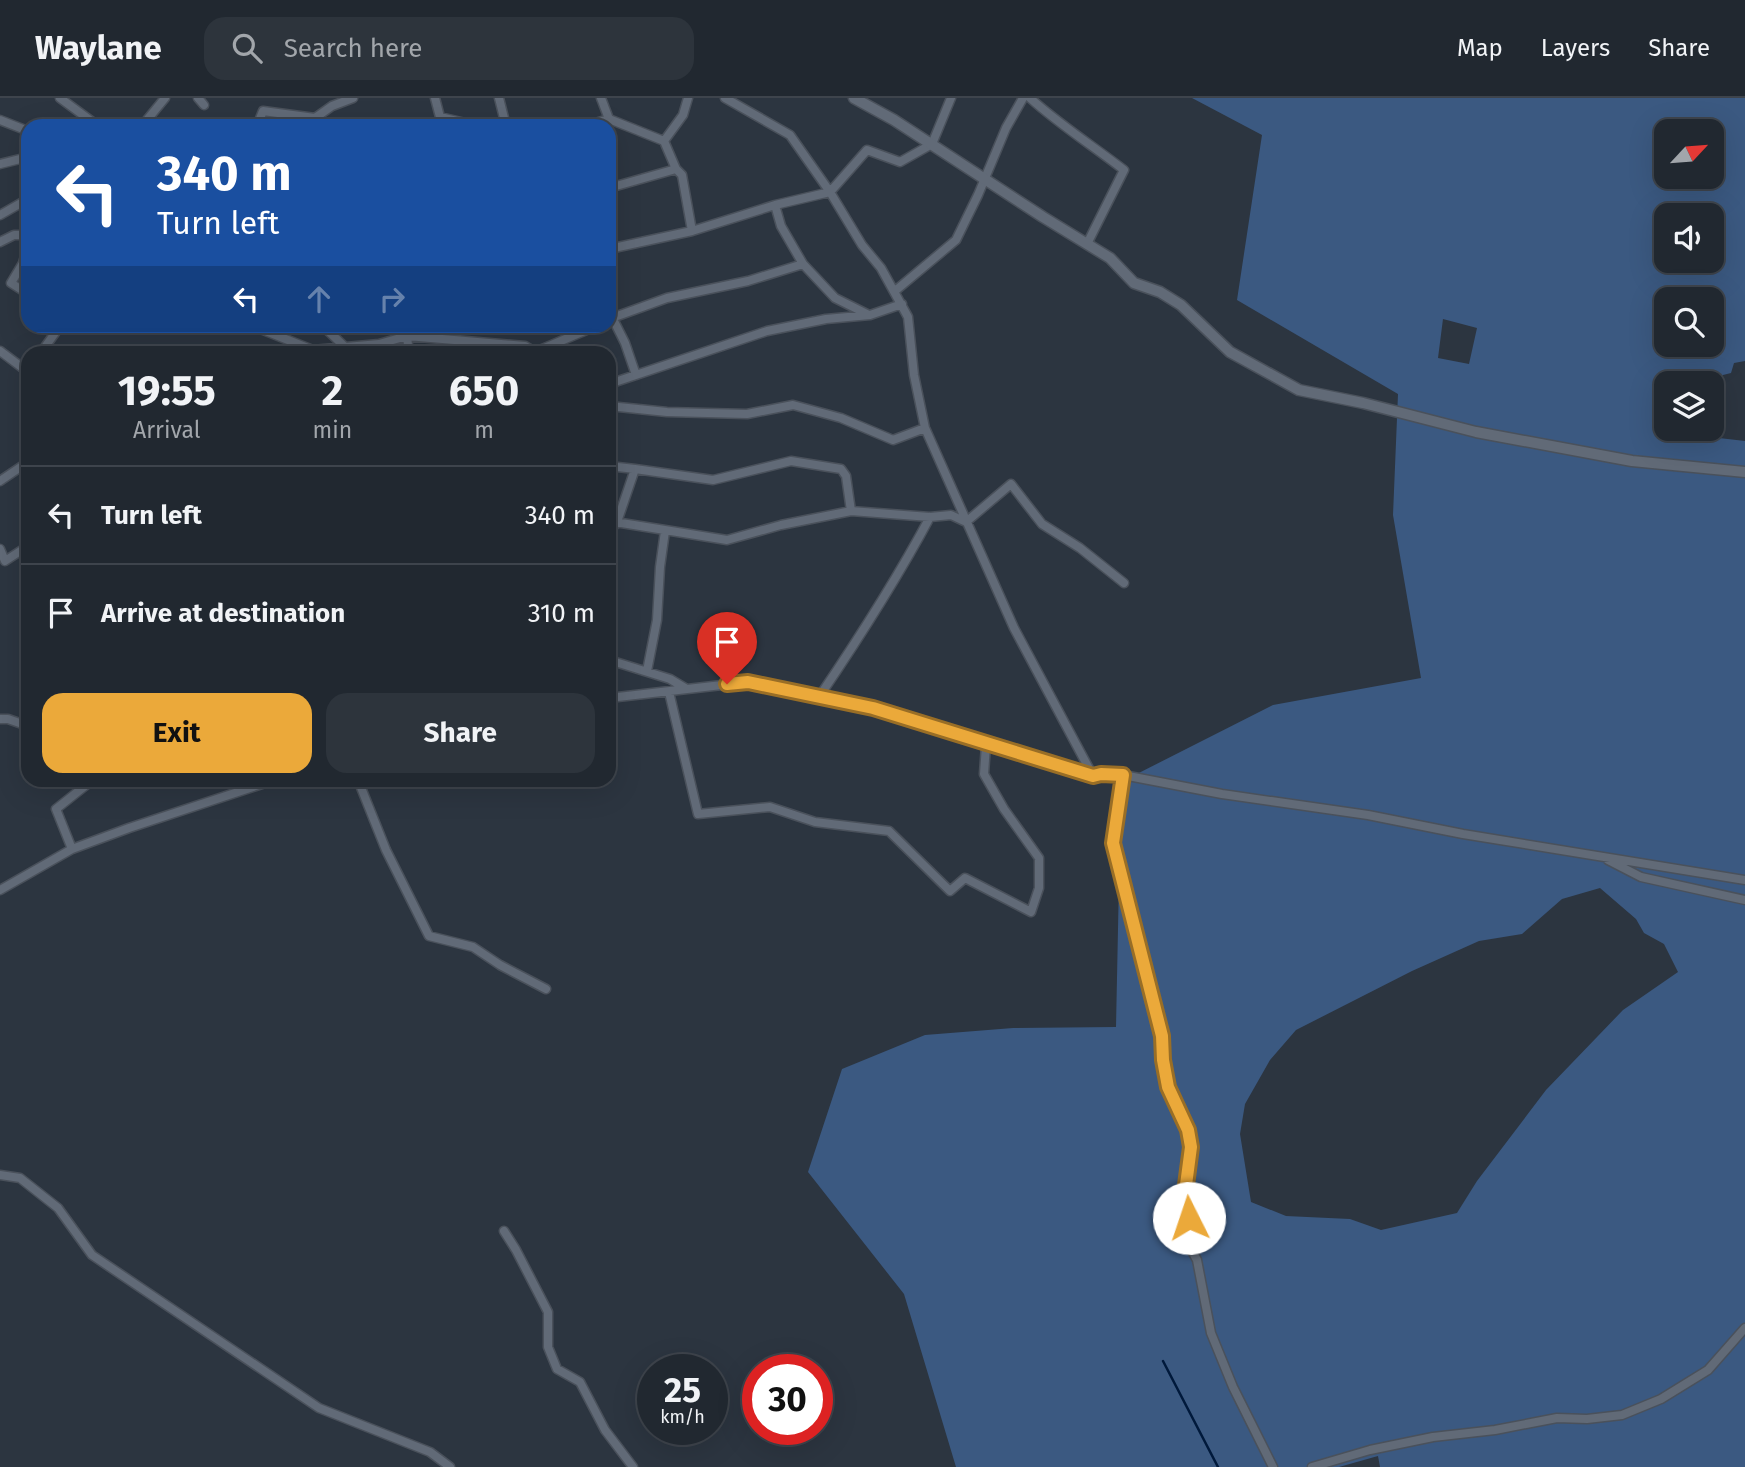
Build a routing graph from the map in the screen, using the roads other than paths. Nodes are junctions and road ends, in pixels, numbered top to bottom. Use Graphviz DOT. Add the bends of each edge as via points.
graph roads {
  1 [pos="60,98"];
  2 [pos="165,98"];
  3 [pos="198,98"];
  4 [pos="353,98"];
  5 [pos="435,98"];
  6 [pos="499,98"];
  7 [pos="601,98"];
  8 [pos="688,98"];
  9 [pos="725,98"];
  10 [pos="854,98"];
  11 [pos="951,98"];
  12 [pos="1023,98"];
  13 [pos="1030,98"];
  14 [pos="204,106"];
  15 [pos="88,119"];
  16 [pos="148,119"];
  17 [pos="260,119"];
  18 [pos="448,119"];
  19 [pos="504,119"];
  20 [pos="609,119"];
  21 [pos="0,120"];
  22 [pos="616,122"];
  23 [pos="21,128"];
  24 [pos="664,141"];
  25 [pos="932,144"];
  26 [pos="21,159"];
  27 [pos="0,164"];
  28 [pos="676,169"];
  29 [pos="985,178"];
  30 [pos="616,186"];
  31 [pos="830,192"];
  32 [pos="21,203"];
  33 [pos="775,205"];
  34 [pos="0,215"];
  35 [pos="692,231"];
  36 [pos="21,235"];
  37 [pos="0,242"];
  38 [pos="1087,244"];
  39 [pos="616,247"];
  40 [pos="803,264"];
  41 [pos="21,266"];
  42 [pos="21,290"];
  43 [pos="895,291"];
  44 [pos="902,304"];
  45 [pos="616,314"];
  46 [pos="870,315"];
  47 [pos="616,330"];
  48 [pos="269,333"];
  49 [pos="330,333"];
  50 [pos="405,333"];
  51 [pos="580,333"];
  52 [pos="407,336"];
  53 [pos="288,341"];
  54 [pos="288,346"];
  55 [pos="302,346"];
  56 [pos="342,346"];
  57 [pos="368,346"];
  58 [pos="408,346"];
  59 [pos="479,346"];
  60 [pos="551,346"];
  61 [pos="0,351"];
  62 [pos="21,367"];
  63 [pos="636,375"];
  64 [pos="616,382"];
  65 [pos="616,407"];
  66 [pos="925,428"];
  67 [pos="21,467"];
  68 [pos="616,467"];
  69 [pos="635,469"];
  70 [pos="1745,472"];
  71 [pos="0,481"];
  72 [pos="851,511"];
  73 [pos="616,514"];
  74 [pos="930,517"];
  75 [pos="616,522"];
  76 [pos="966,522"];
  77 [pos="665,530"];
  78 [pos="0,549"];
  79 [pos="21,550"];
  80 [pos="1124,583"];
  81 [pos="616,662"];
  82 [pos="647,671"];
  83 [pos="685,688"];
  84 [pos="669,692"];
  85 [pos="616,697"];
  86 [pos="819,697"];
  87 [pos="0,719"];
  88 [pos="21,724"];
  89 [pos="986,745"];
  90 [pos="1123,775"];
  91 [pos="1093,776"];
  92 [pos="84,787"];
  93 [pos="253,787"];
  94 [pos="361,787"];
  95 [pos="72,849"];
  96 [pos="1599,855"];
  97 [pos="1745,880"];
  98 [pos="0,890"];
  99 [pos="1745,900"];
  100 [pos="546,989"];
  101 [pos="0,1175"];
  102 [pos="504,1231"];
  103 [pos="1745,1328"];
  104 [pos="450,1467"];
  105 [pos="633,1467"];
  106 [pos="1273,1467"];
  107 [pos="1312,1467"];
  1 -- 15 [label="street"];
  2 -- 16 [label="street"];
  3 -- 14 [label="street"];
  4 -- 17 [label="street" via="315,118 263,111"];
  5 -- 18 [label="street" via="440,117"];
  6 -- 19 [label="street"];
  7 -- 20 [label="street"];
  8 -- 24 [label="street" via="683,115"];
  9 -- 31 [label="street" via="790,135"];
  10 -- 25 [label="street"];
  11 -- 25 [label="street"];
  12 -- 29 [label="street"];
  13 -- 38 [label="street" via="1124,170"];
  21 -- 23 [label="street"];
  22 -- 24 [label="street"];
  24 -- 28 [label="street"];
  25 -- 29 [label="street"];
  25 -- 31 [label="street" via="900,162 867,150"];
  26 -- 27 [label="street"];
  28 -- 30 [label="street"];
  28 -- 35 [label="street" via="682,175"];
  29 -- 38 [label="street"];
  29 -- 43 [label="street" via="956,240"];
  31 -- 33 [label="street"];
  31 -- 43 [label="street"];
  32 -- 34 [label="street"];
  33 -- 35 [label="street"];
  33 -- 40 [label="street" via="781,226"];
  35 -- 39 [label="street"];
  36 -- 37 [label="street"];
  38 -- 70 [label="street" via="1110,258 1134,283 1181,305 1230,352 1299,390 1476,432 1632,461"];
  40 -- 45 [label="street"];
  40 -- 46 [label="street" via="835,298"];
  41 -- 42 [label="street" via="10,283"];
  43 -- 44 [label="street"];
  44 -- 46 [label="street"];
  44 -- 66 [label="street" via="908,317"];
  46 -- 63 [label="street" via="767,331"];
  47 -- 63 [label="street"];
  48 -- 53 [label="street"];
  49 -- 56 [label="street"];
  50 -- 52 [label="street"];
  51 -- 60 [label="street"];
  52 -- 57 [label="street"];
  52 -- 58 [label="street"];
  52 -- 59 [label="street"];
  53 -- 54 [label="street"];
  53 -- 55 [label="street"];
  61 -- 62 [label="street"];
  63 -- 64 [label="street"];
  65 -- 66 [label="street" via="747,414 793,405 841,418 893,440"];
  66 -- 76 [label="street"];
  67 -- 71 [label="street"];
  68 -- 69 [label="street"];
  69 -- 72 [label="street" via="713,480 791,461 841,469"];
  69 -- 73 [label="street"];
  72 -- 74 [label="street"];
  72 -- 77 [label="street" via="727,540"];
  74 -- 76 [label="street" via="951,515"];
  74 -- 86 [label="street"];
  75 -- 77 [label="street"];
  76 -- 80 [label="street" via="1011,484 1042,524"];
  76 -- 91 [label="street" via="1014,628"];
  77 -- 82 [label="street"];
  78 -- 79 [label="street" via="5,561"];
  81 -- 82 [label="street"];
  82 -- 83 [label="street"];
  83 -- 84 [label="street"];
  83 -- 86 [label="street" via="748,682"];
  84 -- 85 [label="street"];
  84 -- 89 [label="street" via="698,814 770,807 815,822 889,831 950,891 965,878 1031,912 1039,858 984,774"];
  86 -- 89 [label="street" via="873,708"];
  87 -- 88 [label="street"];
  89 -- 91 [label="street"];
  90 -- 91 [label="street"];
  90 -- 96 [label="street"];
  90 -- 106 [label="street" via="1113,843 1162,1036 1168,1087 1188,1130 1186,1240 1197,1260 1211,1333"];
  92 -- 95 [label="street" via="56,809"];
  93 -- 95 [label="street"];
  94 -- 100 [label="street" via="429,936 473,947"];
  95 -- 98 [label="street"];
  96 -- 97 [label="street"];
  96 -- 99 [label="street" via="1641,877"];
  101 -- 104 [label="street" via="20,1178 58,1208 92,1255 319,1408 430,1452"];
  102 -- 105 [label="street" via="548,1312 548,1347 556,1369 580,1382 608,1437"];
  103 -- 107 [label="street" via="1708,1370 1661,1399 1622,1415 1557,1418 1433,1437"];
}
